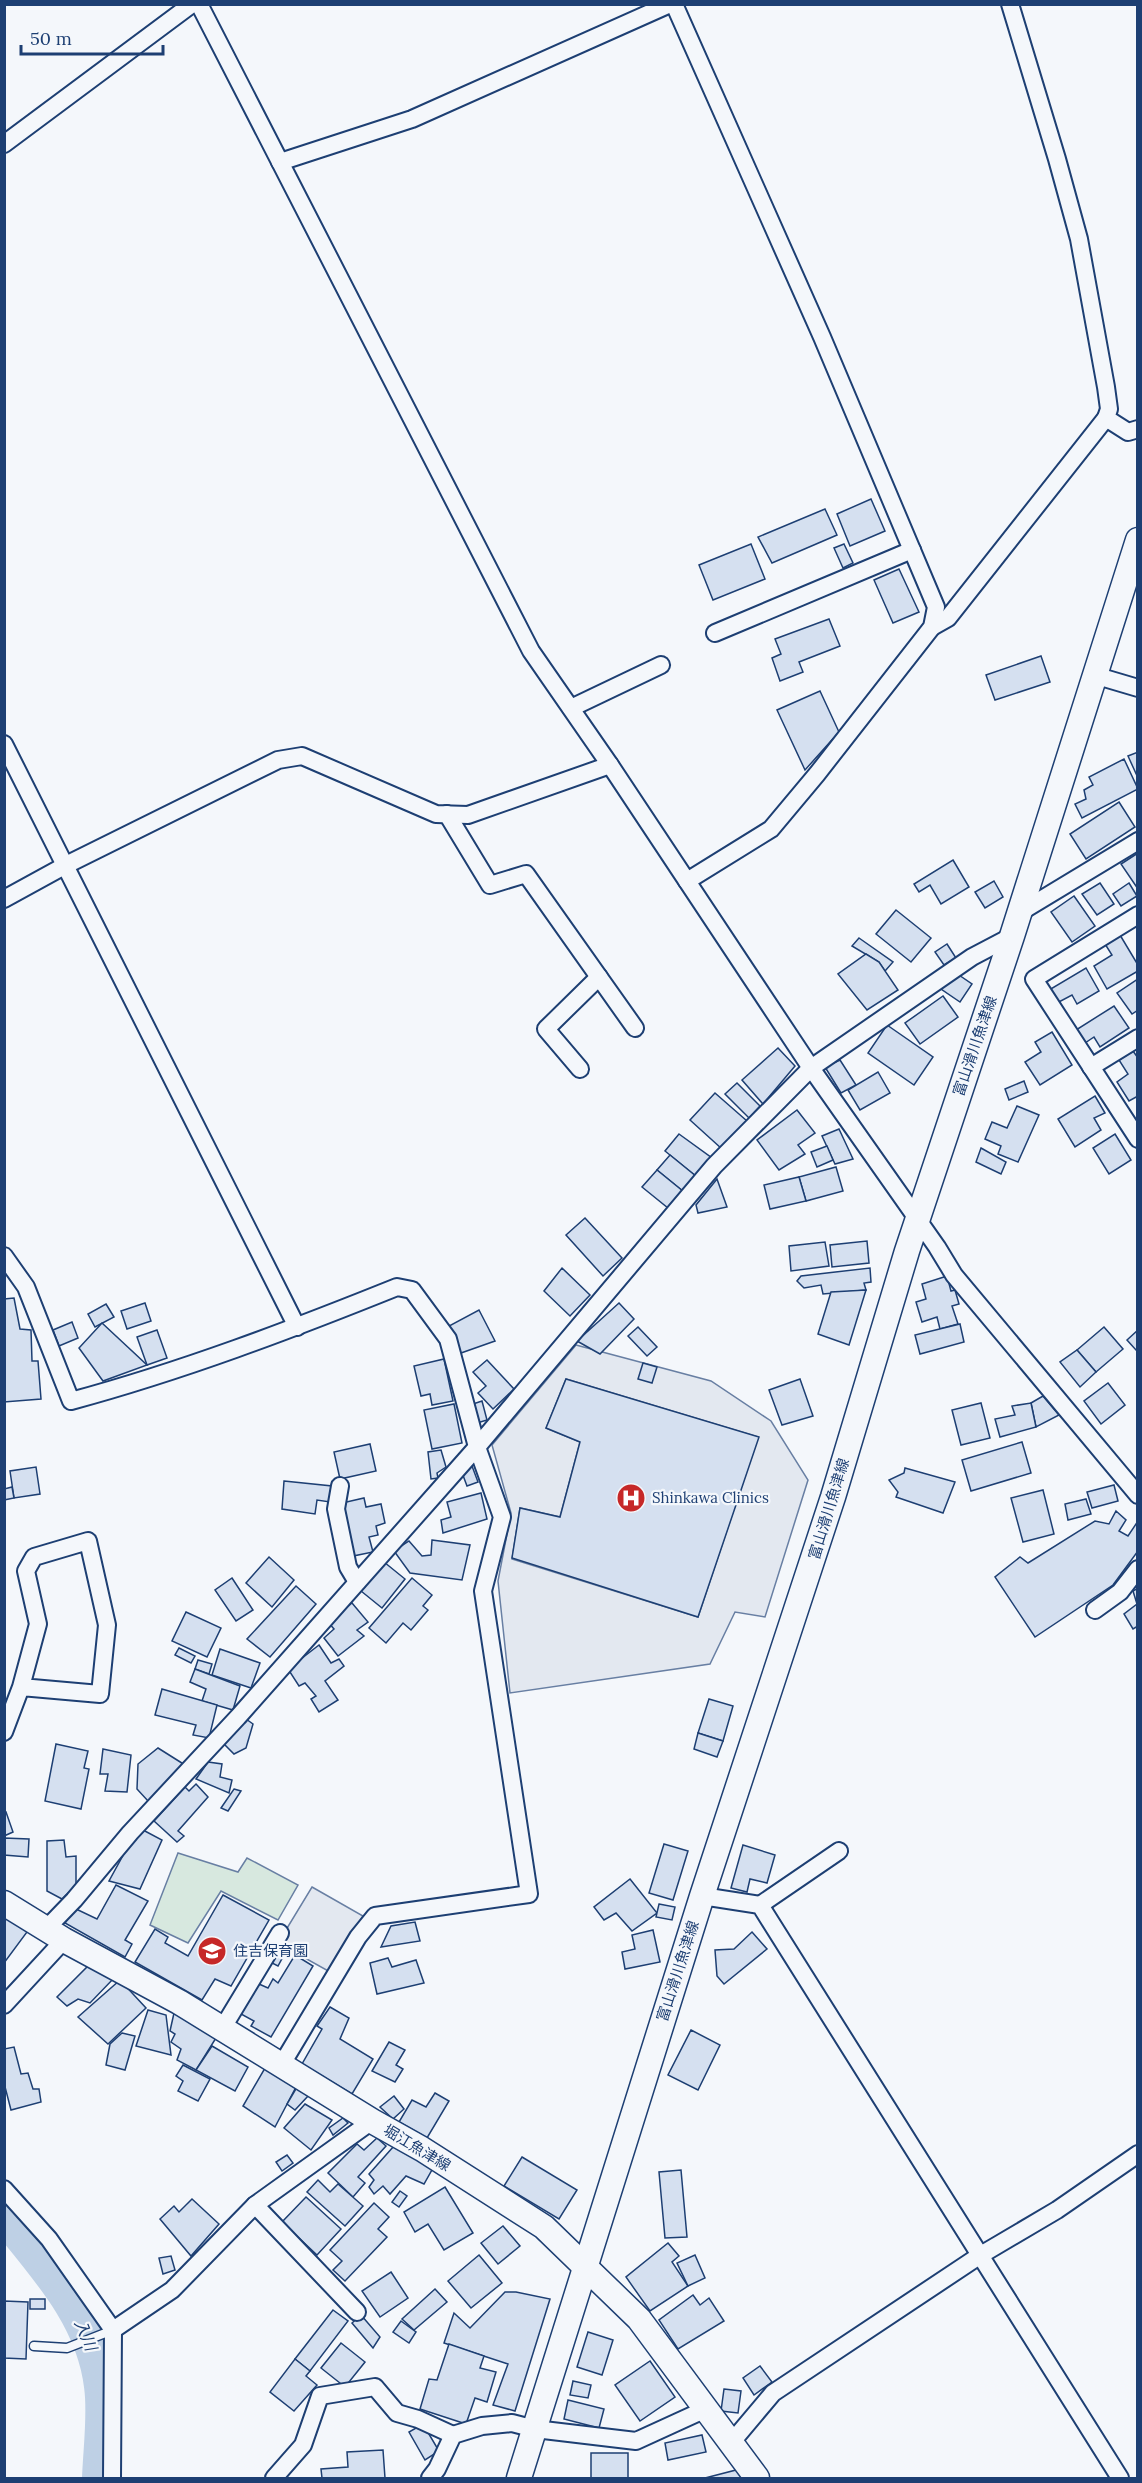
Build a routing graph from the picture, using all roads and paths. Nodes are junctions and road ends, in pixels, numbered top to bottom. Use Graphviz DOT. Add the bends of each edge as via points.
graph roads {
  1 [pos="192,4"];
  2 [pos="199,4"];
  3 [pos="672,4"];
  4 [pos="1010,4"];
  5 [pos="4,144"];
  6 [pos="280,162"];
  7 [pos="1106,418"];
  8 [pos="1137,429"];
  9 [pos="1137,540"];
  10 [pos="912,550"];
  11 [pos="932,627"];
  12 [pos="715,633"];
  13 [pos="661,665"];
  14 [pos="1094,675"];
  15 [pos="1137,688"];
  16 [pos="571,708"];
  17 [pos="4,744"];
  18 [pos="610,765"];
  19 [pos="447,814"];
  20 [pos="1137,841"];
  21 [pos="66,866"];
  22 [pos="687,881"];
  23 [pos="4,899"];
  24 [pos="1137,915"];
  25 [pos="1015,924"];
  26 [pos="599,977"];
  27 [pos="635,1028"];
  28 [pos="1137,1038"];
  29 [pos="1091,1067"];
  30 [pos="811,1068"];
  31 [pos="580,1069"];
  32 [pos="1137,1139"];
  33 [pos="918,1219"];
  34 [pos="4,1256"];
  35 [pos="297,1327"];
  36 [pos="477,1448"];
  37 [pos="340,1486"];
  38 [pos="1137,1495"];
  39 [pos="1137,1569"];
  40 [pos="357,1582"];
  41 [pos="1095,1610"];
  42 [pos="21,1687"];
  43 [pos="4,1732"];
  44 [pos="839,1851"];
  45 [pos="702,1896"];
  46 [pos="4,1903"];
  47 [pos="760,1905"];
  48 [pos="280,1933"];
  49 [pos="55,1934"];
  50 [pos="4,2005"];
  51 [pos="222,2029"];
  52 [pos="282,2064"];
  53 [pos="372,2121"];
  54 [pos="1137,2154"];
  55 [pos="4,2189"];
  56 [pos="255,2205"];
  57 [pos="979,2256"];
  58 [pos="587,2267"];
  59 [pos="357,2312"];
  60 [pos="113,2330"];
  61 [pos="34,2346"];
  62 [pos="706,2409"];
  63 [pos="535,2429"];
  64 [pos="453,2435"];
  65 [pos="731,2443"];
  66 [pos="112,2478"];
  67 [pos="274,2478"];
  68 [pos="430,2478"];
  69 [pos="519,2478"];
  70 [pos="757,2478"];
  71 [pos="1120,2478"];
  1 -- 5 [label="street"];
  2 -- 6 [label="street"];
  3 -- 6 [label="street" via="412,119"];
  3 -- 10 [label="street" via="818,326"];
  4 -- 7 [label="street" via="1079,239 1106,387"];
  6 -- 16 [label="street" via="525,640"];
  7 -- 8 [label="street" via="1128,432"];
  7 -- 11 [label="street" via="948,618"];
  9 -- 14 [label="main road, 富山滑川魚津線"];
  10 -- 11 [label="street" via="936,607"];
  10 -- 12 [label="street"];
  11 -- 22 [label="street" via="771,829"];
  13 -- 16 [label="street"];
  14 -- 15 [label="street"];
  14 -- 25 [label="main road, 富山滑川魚津線"];
  16 -- 18 [label="street"];
  17 -- 21 [label="street"];
  18 -- 19 [label="street" via="468,815"];
  18 -- 22 [label="street"];
  19 -- 21 [label="street" via="436,814 302,756 278,760"];
  19 -- 26 [label="street" via="490,885 525,874"];
  20 -- 25 [label="street"];
  21 -- 23 [label="street"];
  21 -- 35 [label="street"];
  22 -- 30 [label="street"];
  24 -- 29 [label="street" via="1034,979"];
  25 -- 30 [label="street"];
  25 -- 33 [label="main road, 富山滑川魚津線"];
  26 -- 27 [label="street"];
  26 -- 31 [label="street" via="546,1029"];
  28 -- 29 [label="street"];
  29 -- 32 [label="street"];
  30 -- 33 [label="street"];
  30 -- 36 [label="street" via="714,1166"];
  33 -- 38 [label="street" via="954,1275"];
  33 -- 45 [label="main road, 富山滑川魚津線" via="833,1497"];
  34 -- 35 [label="street" via="26,1287 70,1401"];
  35 -- 36 [label="street" via="396,1287 412,1290 448,1339"];
  36 -- 40 [label="street"];
  36 -- 52 [label="street" via="502,1517 483,1591 529,1894 375,1916 358,1937"];
  37 -- 40 [label="street" via="336,1509 348,1567"];
  39 -- 41 [label="street" via="1120,1592"];
  40 -- 49 [label="street" via="130,1833 74,1900"];
  42 -- 42 [label="street" via="38,1624 26,1571 34,1557 88,1541 107,1625 100,1695"];
  42 -- 43 [label="street"];
  44 -- 47 [label="street"];
  45 -- 47 [label="street"];
  45 -- 58 [label="main road, 富山滑川魚津線"];
  46 -- 49 [label="main road, 堀江魚津線"];
  47 -- 57 [label="street"];
  48 -- 51 [label="street"];
  49 -- 50 [label="street"];
  49 -- 51 [label="main road, 堀江魚津線"];
  51 -- 52 [label="main road, 堀江魚津線"];
  52 -- 53 [label="main road, 堀江魚津線"];
  53 -- 56 [label="street"];
  53 -- 58 [label="main road, 堀江魚津線" via="544,2227"];
  54 -- 57 [label="street" via="1057,2210"];
  55 -- 60 [label="street" via="49,2239"];
  56 -- 59 [label="street"];
  56 -- 60 [label="street" via="172,2290"];
  57 -- 65 [label="street" via="773,2393"];
  57 -- 71 [label="street"];
  58 -- 62 [label="main road, 堀江魚津線" via="639,2319"];
  58 -- 63 [label="main road, 富山滑川魚津線"];
  60 -- 61 [label="lane" via="67,2348"];
  60 -- 66 [label="street"];
  62 -- 63 [label="street" via="636,2440"];
  62 -- 65 [label="main road, 堀江魚津線"];
  63 -- 64 [label="street" via="512,2423 482,2426"];
  63 -- 69 [label="main road, 富山滑川魚津線"];
  64 -- 67 [label="street" via="396,2413 375,2386 320,2396 303,2445"];
  64 -- 68 [label="street"];
  65 -- 70 [label="main road, 堀江魚津線"];
}
